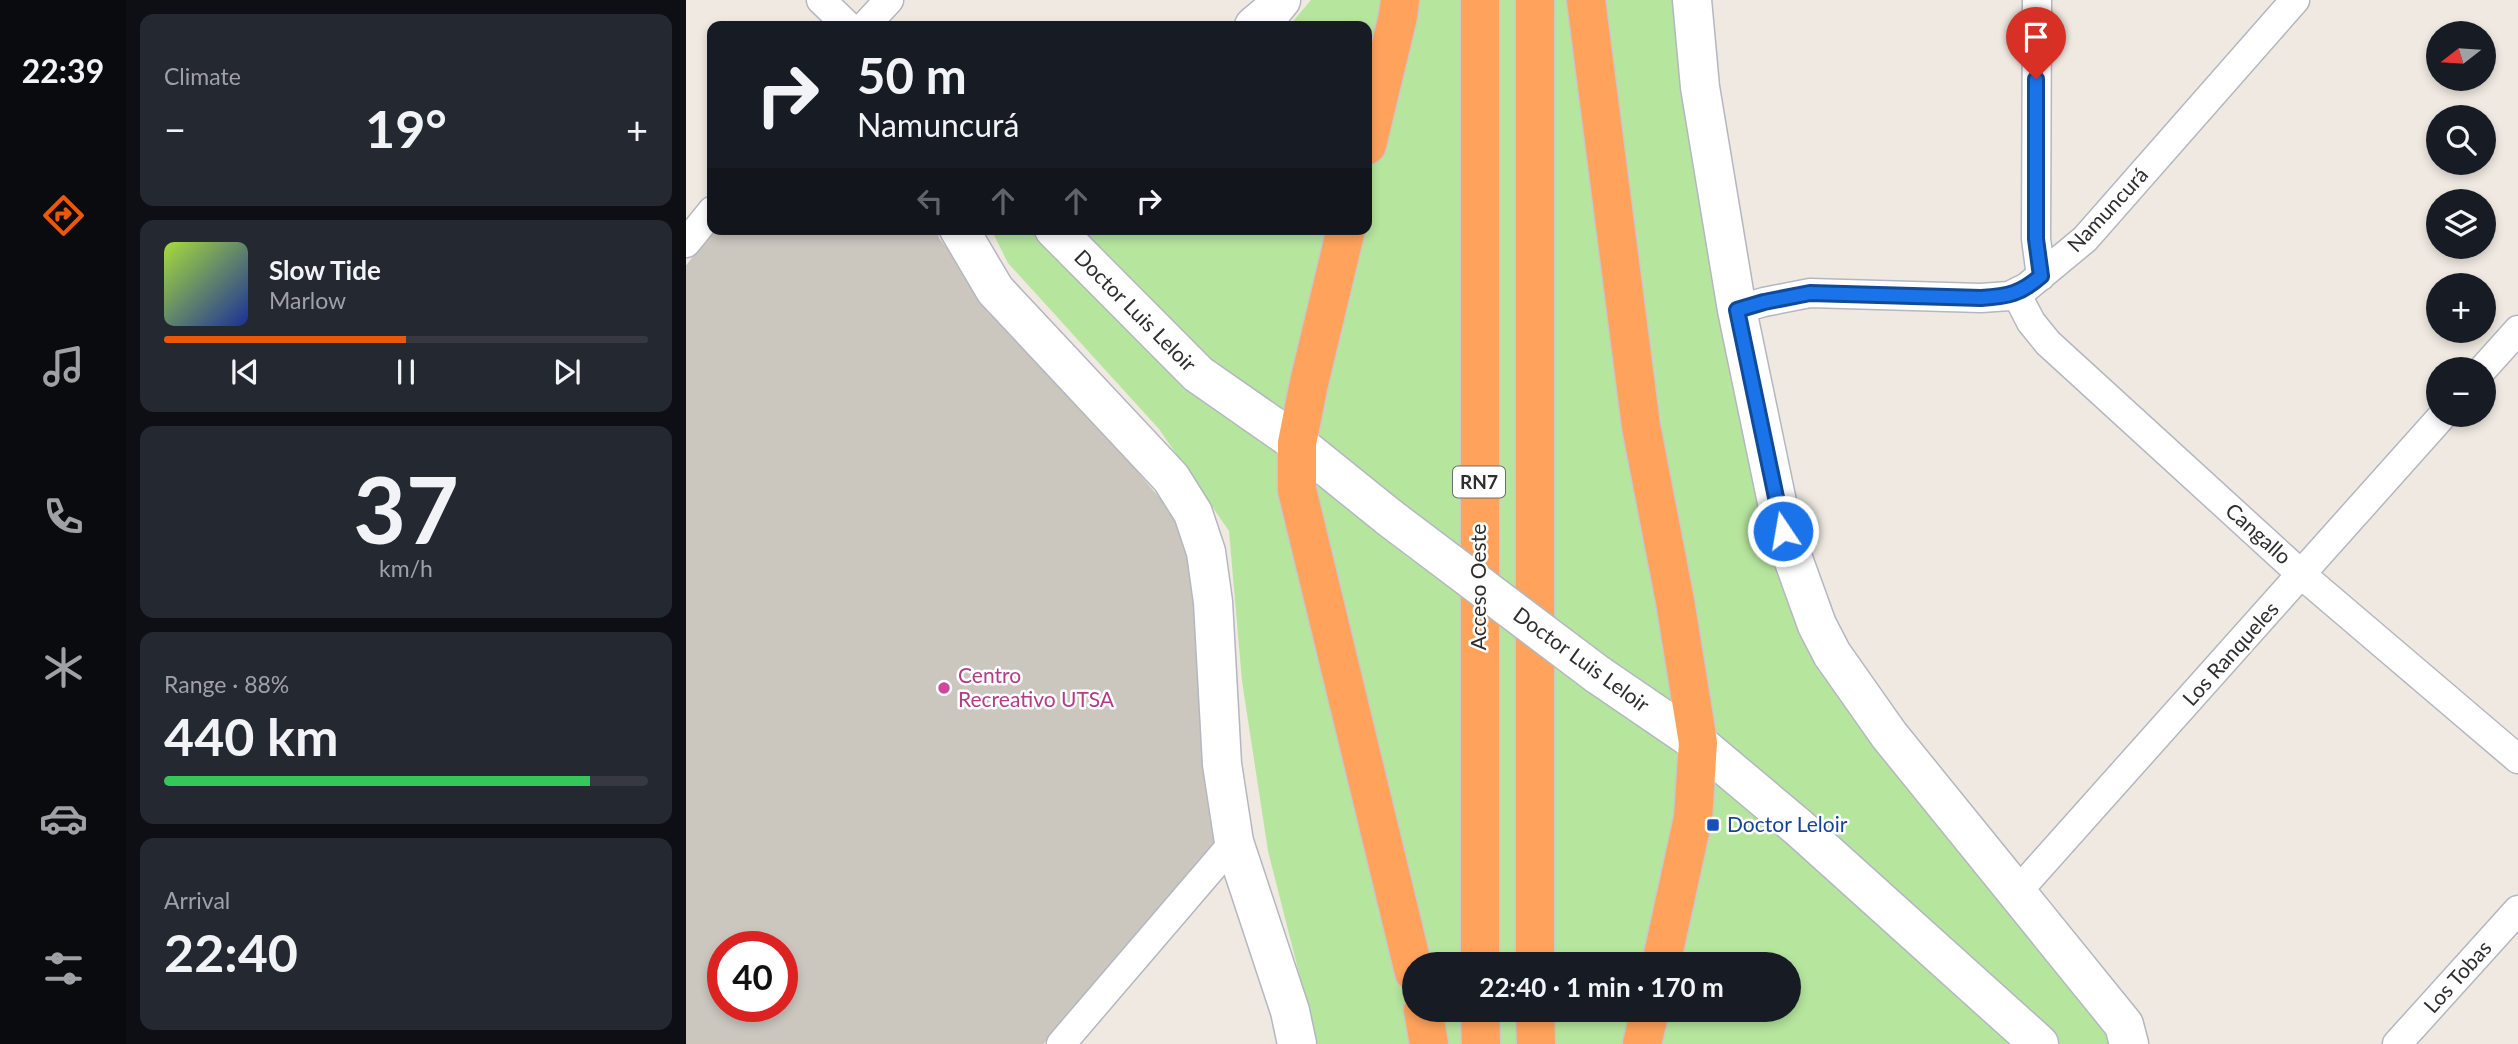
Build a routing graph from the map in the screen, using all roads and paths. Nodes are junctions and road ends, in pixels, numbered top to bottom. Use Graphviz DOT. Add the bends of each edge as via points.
graph roads {
  1 [pos="821,0"];
  2 [pos="889,0"];
  3 [pos="1281,0"];
  4 [pos="1400,0"];
  5 [pos="1480,0"];
  6 [pos="1535,0"];
  7 [pos="1586,0"];
  8 [pos="1692,0"];
  9 [pos="2037,0"];
  10 [pos="2295,0"];
  11 [pos="843,21"];
  12 [pos="870,21"];
  13 [pos="1260,21"];
  14 [pos="1372,124"];
  15 [pos="707,217"];
  16 [pos="963,235"];
  17 [pos="1060,235"];
  18 [pos="1345,235"];
  19 [pos="686,243"];
  20 [pos="2041,276"];
  21 [pos="2016,293"];
  22 [pos="1737,310"];
  23 [pos="2518,330"];
  24 [pos="2494,357"];
  25 [pos="2432,427"];
  26 [pos="1297,443"];
  27 [pos="2302,575"];
  28 [pos="1698,743"];
  29 [pos="2518,759"];
  30 [pos="1234,842"];
  31 [pos="2017,892"];
  32 [pos="2518,910"];
  33 [pos="1409,952"];
  34 [pos="1480,952"];
  35 [pos="1535,952"];
  36 [pos="1664,952"];
  37 [pos="1425,1022"];
  38 [pos="1480,1022"];
  39 [pos="1535,1022"];
  40 [pos="1647,1022"];
  41 [pos="1061,1044"];
  42 [pos="1297,1044"];
  43 [pos="1429,1044"];
  44 [pos="1480,1044"];
  45 [pos="1535,1044"];
  46 [pos="1642,1044"];
  47 [pos="2039,1044"];
  48 [pos="2129,1044"];
  49 [pos="2397,1044"];
  1 -- 11 [label="street"];
  2 -- 12 [label="street"];
  3 -- 13 [label="street"];
  4 -- 14 [label="highway"];
  5 -- 34 [label="highway, Acceso Oeste / RN7"];
  6 -- 35 [label="highway, RN7"];
  7 -- 28 [label="highway" via="1641,426"];
  8 -- 22 [label="street" via="1700,88"];
  9 -- 20 [label="street" via="2036,239"];
  10 -- 20 [label="street, Namuncurá" via="2085,239"];
  15 -- 19 [label="street"];
  16 -- 30 [label="street" via="995,290 1171,478 1194,513 1206,552 1213,603 1222,764"];
  17 -- 26 [label="street, Doctor Luis Leloir" via="1198,374"];
  18 -- 26 [label="highway"];
  20 -- 21 [label="street, Namuncurá"];
  21 -- 22 [label="street, Namuncurá" via="1981,298 1810,293"];
  21 -- 27 [label="street, Cangallo" via="2048,343"];
  22 -- 31 [label="street" via="1783,531 1817,625 1889,735"];
  23 -- 24 [label="street"];
  25 -- 27 [label="street, Los Ranqueles"];
  26 -- 28 [label="street, Doctor Luis Leloir, bridge" via="1597,674"];
  26 -- 33 [label="highway" via="1297,490"];
  27 -- 29 [label="street, Cangallo"];
  27 -- 31 [label="street, Los Ranqueles"];
  28 -- 36 [label="highway" via="1693,818"];
  28 -- 47 [label="street, Doctor Luis Leloir"];
  30 -- 41 [label="street"];
  30 -- 42 [label="street"];
  31 -- 48 [label="street" via="2124,1025"];
  32 -- 49 [label="street, Los Tobas"];
  37 -- 43 [label="highway"];
  38 -- 44 [label="highway"];
  39 -- 45 [label="highway"];
  40 -- 46 [label="highway"];
}
